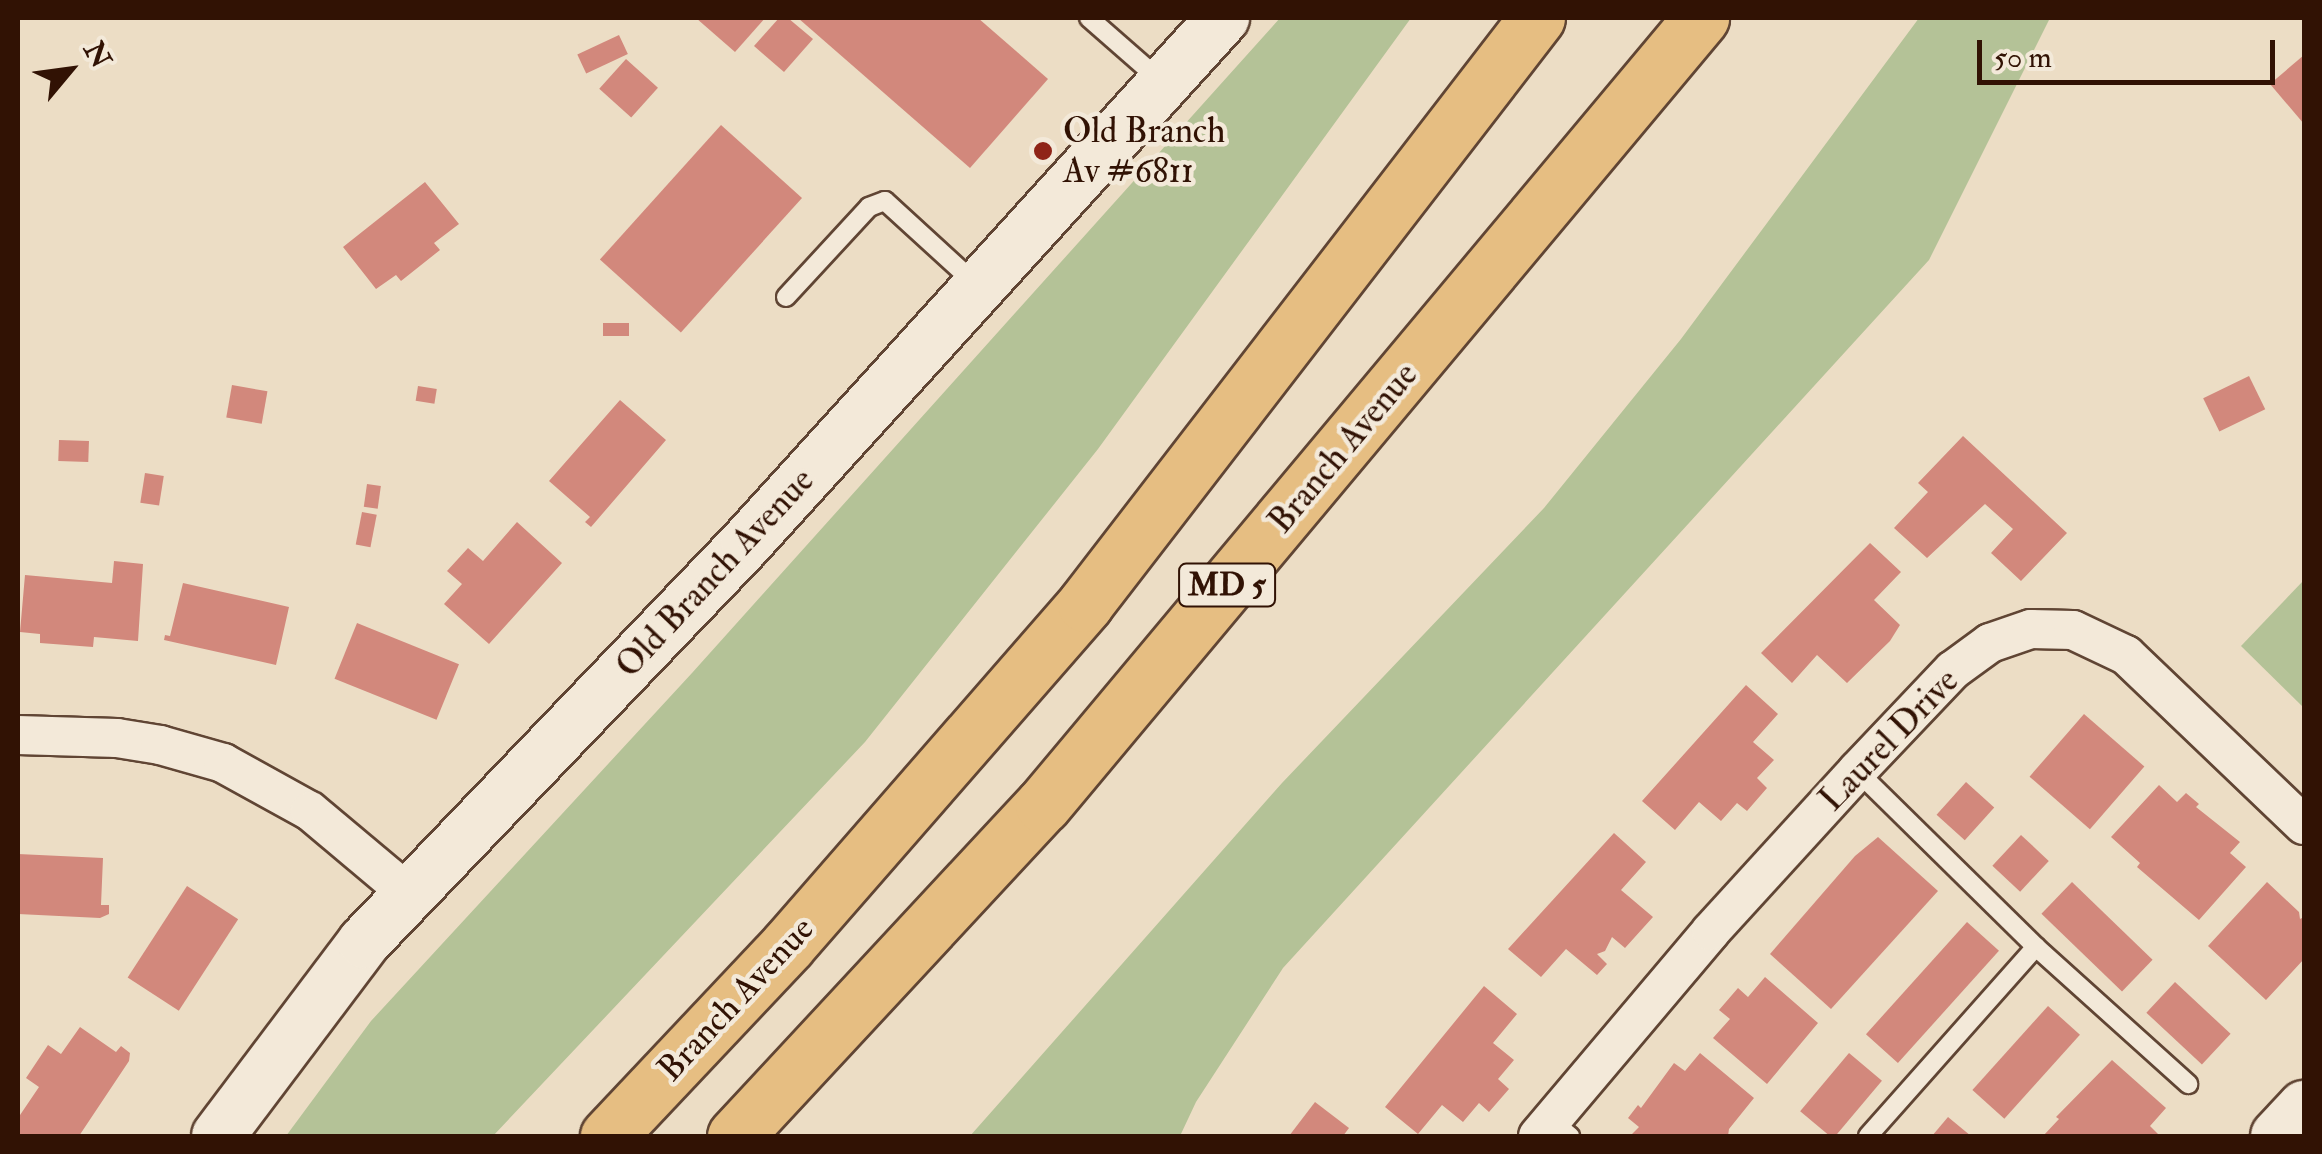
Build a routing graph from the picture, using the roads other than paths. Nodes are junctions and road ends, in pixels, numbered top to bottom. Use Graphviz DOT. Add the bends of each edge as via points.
graph roads {
  1 [pos="1089,18"];
  2 [pos="1223,18"];
  3 [pos="1536,18"];
  4 [pos="1701,18"];
  5 [pos="1163,82"];
  6 [pos="978,285"];
  7 [pos="786,297"];
  8 [pos="18,735"];
  9 [pos="1856,771"];
  10 [pos="2304,825"];
  11 [pos="410,895"];
  12 [pos="2036,947"];
  13 [pos="2188,1084"];
  14 [pos="2304,1107"];
  15 [pos="1553,1131"];
  16 [pos="218,1136"];
  17 [pos="608,1136"];
  18 [pos="735,1136"];
  19 [pos="1868,1136"];
  20 [pos="2277,1136"];
  1 -- 5 [label="lane"];
  2 -- 5 [label="main road, Old Branch Avenue"];
  3 -- 17 [label="highway, Branch Avenue / MD 5" via="1085,604 787,946"];
  4 -- 18 [label="highway, Branch Avenue / MD 5" via="1042,805"];
  5 -- 6 [label="main road, Old Branch Avenue"];
  6 -- 7 [label="lane" via="885,201 870,208"];
  6 -- 11 [label="main road, Old Branch Avenue" via="747,542"];
  8 -- 11 [label="street" via="117,738 223,763 310,811"];
  9 -- 10 [label="street, Laurel Drive" via="1953,670 1990,643 2031,629 2073,630 2126,655"];
  9 -- 12 [label="lane"];
  9 -- 15 [label="street, Laurel Drive" via="1711,931"];
  11 -- 16 [label="main road, Old Branch Avenue" via="354,955"];
  12 -- 13 [label="lane"];
  12 -- 19 [label="lane"];
  14 -- 20 [label="main road"];
}
